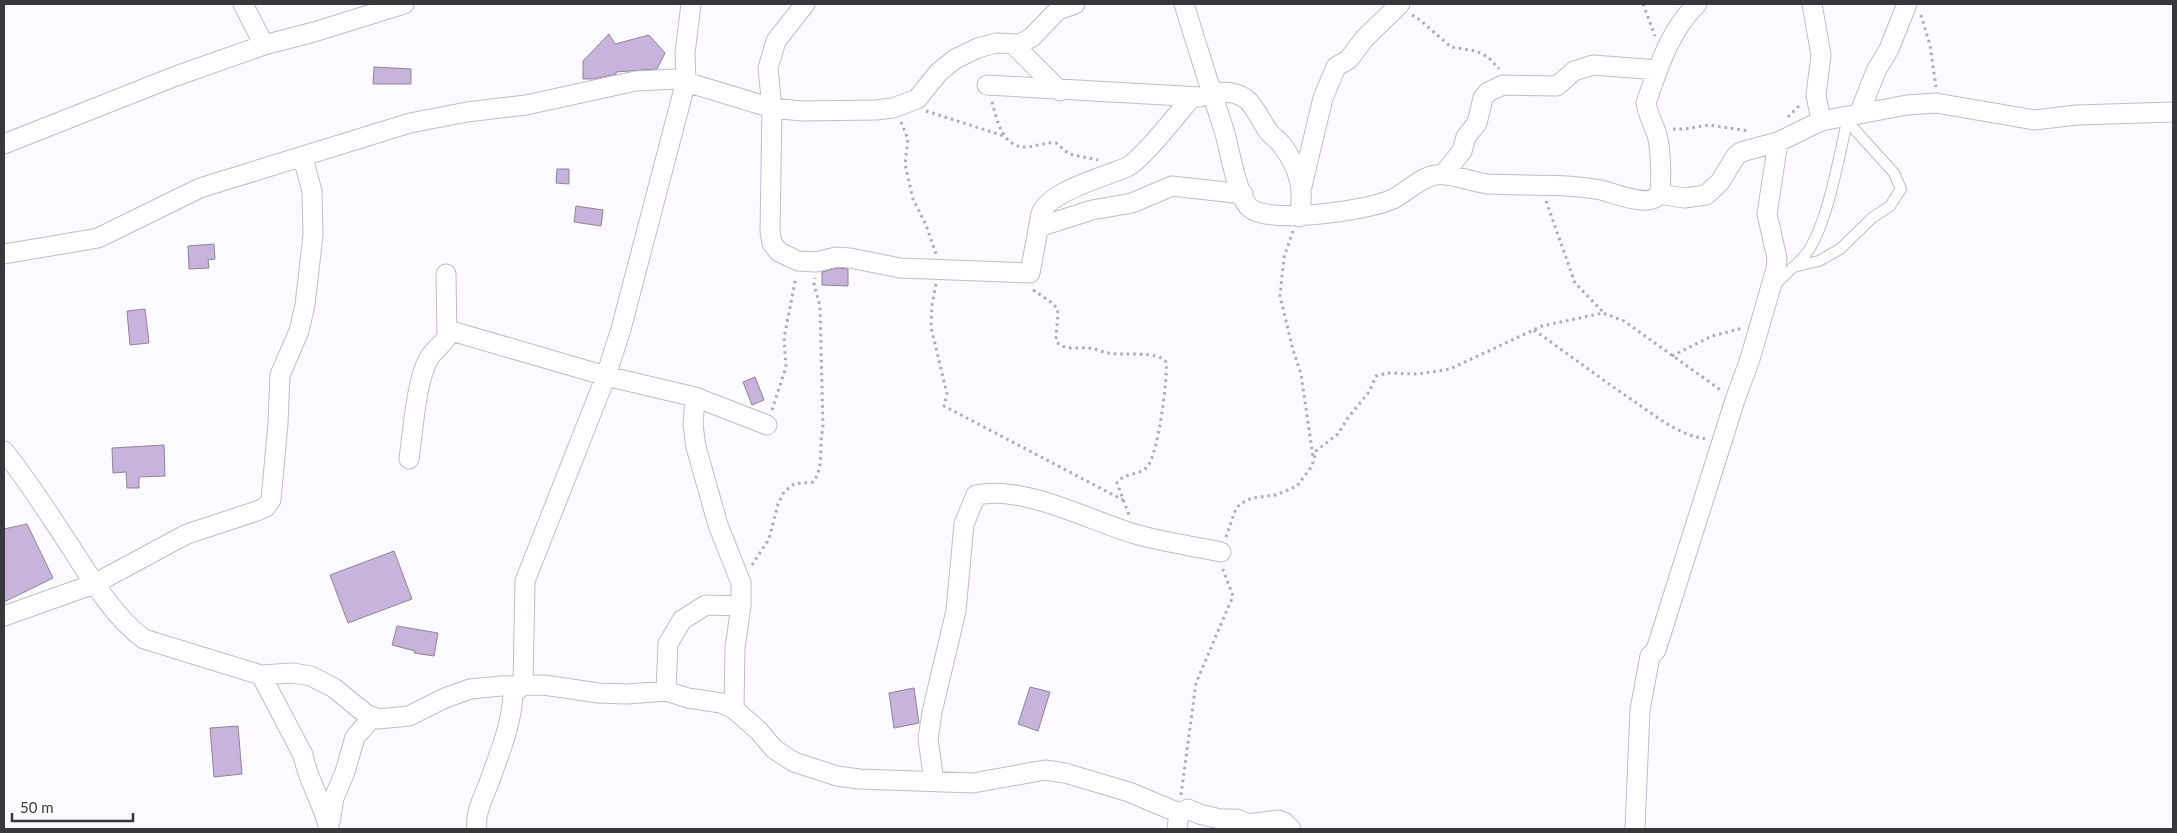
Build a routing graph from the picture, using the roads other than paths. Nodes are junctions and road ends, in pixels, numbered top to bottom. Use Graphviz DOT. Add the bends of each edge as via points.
graph roads {
  1 [pos="243,4"];
  2 [pos="404,4"];
  3 [pos="691,4"];
  4 [pos="806,4"];
  5 [pos="1075,4"];
  6 [pos="1184,4"];
  7 [pos="1697,4"];
  8 [pos="1812,4"];
  9 [pos="1397,6"];
  10 [pos="1914,9"];
  11 [pos="264,45"];
  12 [pos="1014,45"];
  13 [pos="1660,65"];
  14 [pos="686,82"];
  15 [pos="988,86"];
  16 [pos="1060,91"];
  17 [pos="1205,95"];
  18 [pos="772,108"];
  19 [pos="2173,112"];
  20 [pos="1852,117"];
  21 [pos="1821,121"];
  22 [pos="1778,142"];
  23 [pos="4,144"];
  24 [pos="303,158"];
  25 [pos="1444,175"];
  26 [pos="1302,186"];
  27 [pos="1243,194"];
  28 [pos="1659,194"];
  29 [pos="1299,216"];
  30 [pos="1039,227"];
  31 [pos="4,254"];
  32 [pos="1793,267"];
  33 [pos="446,274"];
  34 [pos="1770,289"];
  35 [pos="448,330"];
  36 [pos="606,376"];
  37 [pos="695,398"];
  38 [pos="767,425"];
  39 [pos="4,451"];
  40 [pos="409,459"];
  41 [pos="1221,552"];
  42 [pos="94,584"];
  43 [pos="741,606"];
  44 [pos="4,616"];
  45 [pos="261,675"];
  46 [pos="523,685"];
  47 [pos="666,691"];
  48 [pos="734,709"];
  49 [pos="373,717"];
  50 [pos="934,781"];
  51 [pos="1178,821"];
  52 [pos="329,829"];
  53 [pos="477,829"];
  54 [pos="1292,829"];
  55 [pos="1634,829"];
  1 -- 11 [label="street"];
  2 -- 11 [label="street"];
  3 -- 14 [label="street" via="685,53"];
  4 -- 18 [label="street" via="774,44 768,75"];
  5 -- 12 [label="street" via="1058,10 1032,37"];
  6 -- 17 [label="street"];
  7 -- 13 [label="street" via="1681,22"];
  8 -- 21 [label="street" via="1821,55 1816,95"];
  9 -- 26 [label="street" via="1349,59 1336,68 1323,98"];
  10 -- 20 [label="street"];
  11 -- 23 [label="street"];
  12 -- 16 [label="street"];
  12 -- 18 [label="street" via="978,48 955,59 916,99 897,107 802,111"];
  13 -- 25 [label="street" via="1593,65 1574,71 1557,86 1495,88 1483,98 1477,123 1466,137 1464,149"];
  13 -- 28 [label="street" via="1646,103 1658,138"];
  14 -- 18 [label="street"];
  14 -- 24 [label="street" via="676,79 636,81 526,105 410,123"];
  14 -- 36 [label="street"];
  15 -- 16 [label="street"];
  16 -- 17 [label="street"];
  17 -- 26 [label="street" via="1235,93 1247,100 1270,133 1282,144"];
  17 -- 27 [label="street"];
  17 -- 30 [label="street" via="1128,167 1076,187 1045,204"];
  18 -- 30 [label="street" via="770,231 778,252 807,262 850,258 900,268 1031,272"];
  19 -- 20 [label="street" via="2077,115 2034,120 1936,103 1907,105"];
  20 -- 21 [label="street"];
  20 -- 32 [label="lane" via="1819,227 1805,255"];
  20 -- 32 [label="lane" via="1894,173 1901,189 1890,206 1829,257"];
  21 -- 22 [label="street"];
  22 -- 28 [label="street" via="1739,153 1720,182 1706,195 1684,198"];
  22 -- 34 [label="street" via="1766,214 1777,258"];
  24 -- 31 [label="street" via="200,188 98,238"];
  24 -- 42 [label="street" via="312,191 313,235 299,331 280,375 271,500 257,511 187,534"];
  25 -- 28 [label="street" via="1490,184 1582,187 1637,200 1653,199"];
  25 -- 29 [label="street" via="1428,178 1377,205"];
  26 -- 29 [label="street"];
  27 -- 29 [label="street" via="1249,207 1264,214"];
  27 -- 30 [label="street" via="1172,186 1132,203 1092,210"];
  32 -- 34 [label="lane"];
  33 -- 35 [label="street"];
  34 -- 55 [label="street" via="1656,650 1650,656 1640,710"];
  35 -- 36 [label="street"];
  35 -- 40 [label="street" via="442,345 430,357 423,376"];
  36 -- 37 [label="street"];
  36 -- 46 [label="street" via="525,581"];
  37 -- 38 [label="street"];
  37 -- 43 [label="street" via="693,425 696,447 718,524 741,583"];
  39 -- 42 [label="street"];
  41 -- 50 [label="street" via="1134,534 1048,503 991,492 976,495 964,524 956,611 929,730"];
  42 -- 44 [label="street"];
  42 -- 45 [label="street" via="133,631 144,639"];
  43 -- 47 [label="street" via="706,606 682,620 668,644"];
  43 -- 48 [label="street" via="735,648"];
  45 -- 49 [label="street" via="292,673 311,676 334,688"];
  45 -- 52 [label="street" via="303,755"];
  46 -- 47 [label="street" via="598,693"];
  46 -- 49 [label="street" via="470,689 410,716"];
  46 -- 53 [label="street" via="513,694 513,708 478,814"];
  47 -- 48 [label="street"];
  48 -- 50 [label="street" via="760,731 774,749 794,762 837,776 859,779"];
  49 -- 52 [label="street" via="355,737 334,798"];
  50 -- 51 [label="street" via="973,783 1044,770 1064,773 1129,792"];
  51 -- 54 [label="street" via="1188,809 1248,824 1278,820"];
}
